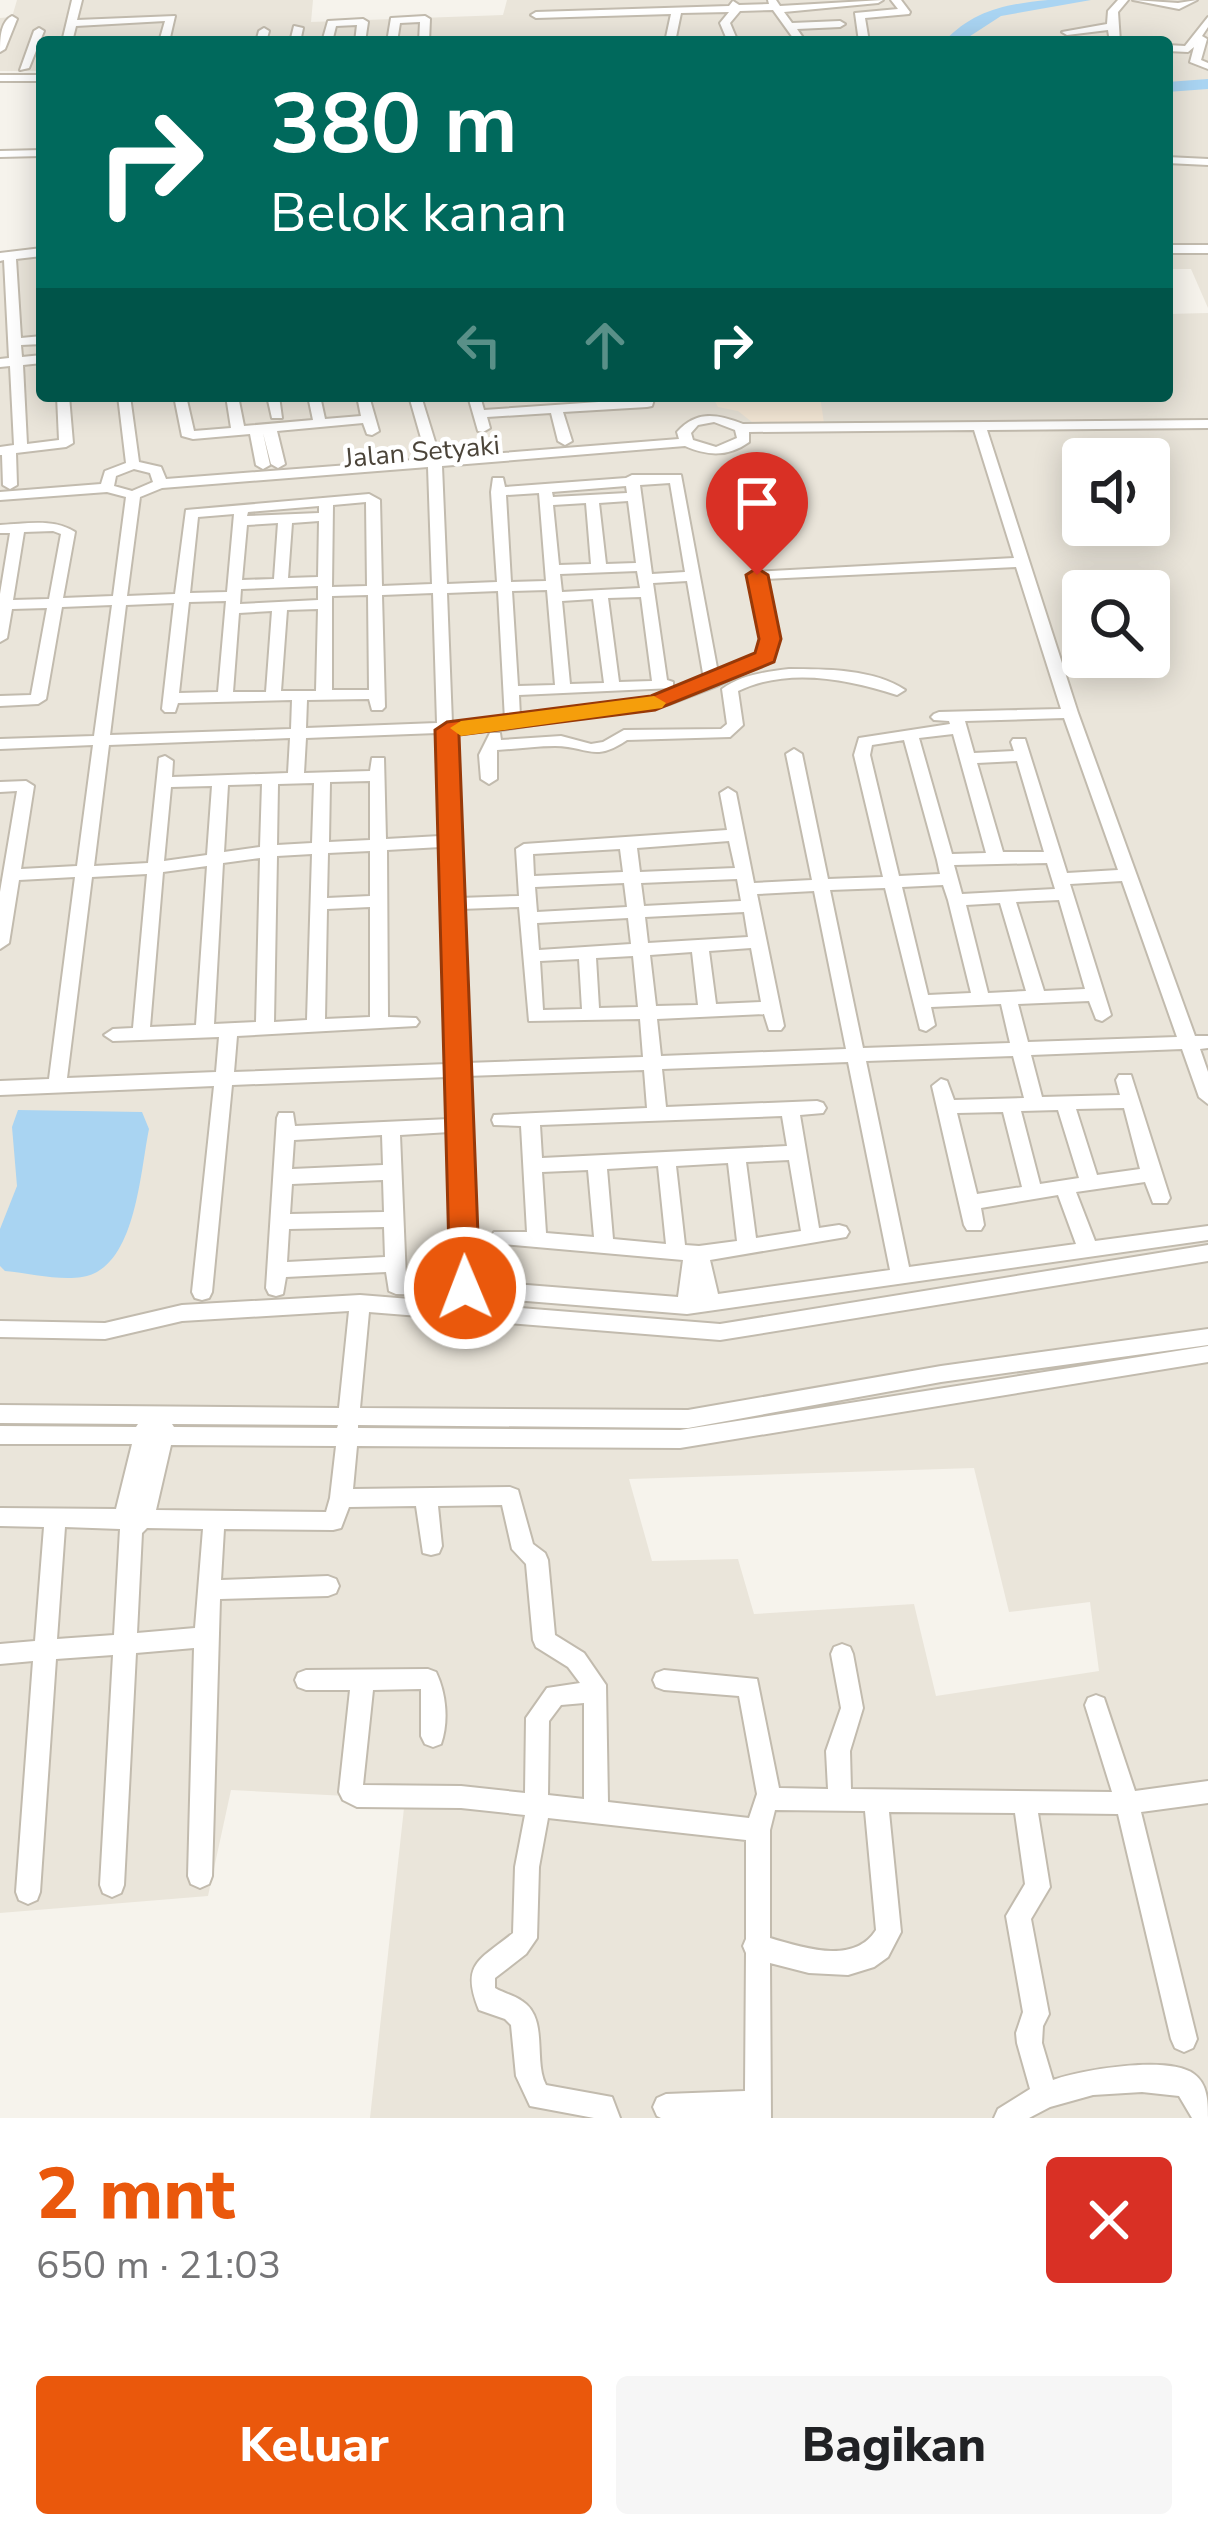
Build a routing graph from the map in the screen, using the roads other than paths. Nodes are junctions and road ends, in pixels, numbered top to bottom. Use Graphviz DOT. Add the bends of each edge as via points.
graph roads {
  1 [pos="77,0"];
  2 [pos="878,0"];
  3 [pos="896,0"];
  4 [pos="1124,0"];
  5 [pos="1138,0"];
  6 [pos="1192,0"];
  7 [pos="734,4"];
  8 [pos="775,5"];
  9 [pos="647,12"];
  10 [pos="676,12"];
  11 [pos="536,15"];
  12 [pos="12,20"];
  13 [pos="1208,20"];
  14 [pos="107,21"];
  15 [pos="75,23"];
  16 [pos="840,24"];
  17 [pos="790,26"];
  18 [pos="298,28"];
  19 [pos="1208,30"];
  20 [pos="39,31"];
  21 [pos="1114,34"];
  22 [pos="37,36"];
  23 [pos="70,36"];
  24 [pos="102,36"];
  25 [pos="166,36"];
  26 [pos="296,36"];
  27 [pos="329,36"];
  28 [pos="360,36"];
  29 [pos="393,36"];
  30 [pos="424,36"];
  31 [pos="671,36"];
  32 [pos="730,36"];
  33 [pos="797,36"];
  34 [pos="863,36"];
  35 [pos="1079,36"];
  36 [pos="36,39"];
  37 [pos="1173,48"];
  38 [pos="0,49"];
  39 [pos="1208,65"];
  40 [pos="0,68"];
  41 [pos="25,68"];
  42 [pos="36,68"];
  43 [pos="0,78"];
  44 [pos="36,78"];
  45 [pos="1203,146"];
  46 [pos="36,153"];
  47 [pos="0,154"];
  48 [pos="1173,160"];
  49 [pos="1208,161"];
  50 [pos="1173,249"];
  51 [pos="1208,249"];
  52 [pos="36,253"];
  53 [pos="3,255"];
  54 [pos="36,340"];
  55 [pos="15,342"];
  56 [pos="36,360"];
  57 [pos="16,362"];
  58 [pos="0,363"];
  59 [pos="64,402"];
  60 [pos="125,402"];
  61 [pos="181,402"];
  62 [pos="233,402"];
  63 [pos="272,402"];
  64 [pos="364,402"];
  65 [pos="418,402"];
  66 [pos="476,402"];
  67 [pos="600,402"];
  68 [pos="524,403"];
  69 [pos="562,409"];
  70 [pos="317,410"];
  71 [pos="268,424"];
  72 [pos="1208,424"];
  73 [pos="237,426"];
  74 [pos="981,431"];
  75 [pos="20,432"];
  76 [pos="742,433"];
  77 [pos="0,434"];
  78 [pos="1208,434"];
  79 [pos="685,436"];
  80 [pos="573,446"];
  81 [pos="10,450"];
  82 [pos="434,457"];
  83 [pos="133,465"];
  84 [pos="272,469"];
  85 [pos="159,478"];
  86 [pos="632,479"];
  87 [pos="107,483"];
  88 [pos="586,489"];
  89 [pos="4,491"];
  90 [pos="546,495"];
  91 [pos="133,496"];
  92 [pos="635,497"];
  93 [pos="326,509"];
  94 [pos="281,510"];
  95 [pos="240,514"];
  96 [pos="7,529"];
  97 [pos="1022,562"];
  98 [pos="598,569"];
  99 [pos="694,576"];
  100 [pos="645,580"];
  101 [pos="281,582"];
  102 [pos="553,584"];
  103 [pos="504,586"];
  104 [pos="440,587"];
  105 [pos="377,590"];
  106 [pos="324,592"];
  107 [pos="600,594"];
  108 [pos="233,596"];
  109 [pos="181,598"];
  110 [pos="121,601"];
  111 [pos="54,603"];
  112 [pos="3,605"];
  113 [pos="280,606"];
  114 [pos="0,638"];
  115 [pos="766,657"];
  116 [pos="782,677"];
  117 [pos="718,683"];
  118 [pos="660,685"];
  119 [pos="612,687"];
  120 [pos="563,688"];
  121 [pos="897,690"];
  122 [pos="511,691"];
  123 [pos="324,695"];
  124 [pos="274,696"];
  125 [pos="300,696"];
  126 [pos="225,697"];
  127 [pos="0,701"];
  128 [pos="1070,713"];
  129 [pos="952,720"];
  130 [pos="514,723"];
  131 [pos="495,726"];
  132 [pos="447,730"];
  133 [pos="910,735"];
  134 [pos="300,736"];
  135 [pos="104,742"];
  136 [pos="0,744"];
  137 [pos="495,745"];
  138 [pos="794,754"];
  139 [pos="969,758"];
  140 [pos="165,761"];
  141 [pos="30,766"];
  142 [pos="322,776"];
  143 [pos="296,777"];
  144 [pos="270,778"];
  145 [pos="489,778"];
  146 [pos="220,780"];
  147 [pos="163,782"];
  148 [pos="26,786"];
  149 [pos="0,787"];
  150 [pos="728,793"];
  151 [pos="686,815"];
  152 [pos="736,835"];
  153 [pos="689,838"];
  154 [pos="450,841"];
  155 [pos="628,843"];
  156 [pos="379,844"];
  157 [pos="321,848"];
  158 [pos="270,850"];
  159 [pos="218,856"];
  160 [pos="996,858"];
  161 [pos="947,870"];
  162 [pos="1126,871"];
  163 [pos="155,872"];
  164 [pos="1058,875"];
  165 [pos="83,876"];
  166 [pos="632,878"];
  167 [pos="7,879"];
  168 [pos="892,881"];
  169 [pos="818,885"];
  170 [pos="747,889"];
  171 [pos="1006,897"];
  172 [pos="956,900"];
  173 [pos="527,901"];
  174 [pos="379,902"];
  175 [pos="322,904"];
  176 [pos="452,904"];
  177 [pos="635,913"];
  178 [pos="758,942"];
  179 [pos="0,943"];
  180 [pos="700,947"];
  181 [pos="640,949"];
  182 [pos="587,953"];
  183 [pos="532,956"];
  184 [pos="1093,994"];
  185 [pos="1036,997"];
  186 [pos="981,998"];
  187 [pos="1008,998"];
  188 [pos="921,1001"];
  189 [pos="708,1011"];
  190 [pos="648,1013"];
  191 [pos="591,1015"];
  192 [pos="1102,1015"];
  193 [pos="410,1022"];
  194 [pos="380,1023"];
  195 [pos="316,1025"];
  196 [pos="926,1025"];
  197 [pos="265,1028"];
  198 [pos="205,1030"];
  199 [pos="229,1030"];
  200 [pos="141,1033"];
  201 [pos="113,1035"];
  202 [pos="1198,1042"];
  203 [pos="1021,1048"];
  204 [pos="856,1057"];
  205 [pos="653,1064"];
  206 [pos="458,1071"];
  207 [pos="225,1080"];
  208 [pos="1125,1080"];
  209 [pos="57,1084"];
  210 [pos="940,1086"];
  211 [pos="0,1088"];
  212 [pos="1208,1096"];
  213 [pos="1034,1102"];
  214 [pos="1066,1102"];
  215 [pos="1130,1102"];
  216 [pos="1010,1103"];
  217 [pos="946,1107"];
  218 [pos="817,1108"];
  219 [pos="790,1109"];
  220 [pos="657,1115"];
  221 [pos="530,1119"];
  222 [pos="501,1120"];
  223 [pos="460,1124"];
  224 [pos="391,1129"];
  225 [pos="797,1153"];
  226 [pos="736,1154"];
  227 [pos="666,1157"];
  228 [pos="597,1162"];
  229 [pos="534,1165"];
  230 [pos="392,1172"];
  231 [pos="1151,1174"];
  232 [pos="284,1177"];
  233 [pos="1090,1184"];
  234 [pos="1065,1187"];
  235 [pos="1033,1192"];
  236 [pos="1160,1198"];
  237 [pos="970,1202"];
  238 [pos="394,1219"];
  239 [pos="282,1222"];
  240 [pos="974,1225"];
  241 [pos="839,1232"];
  242 [pos="1208,1233"];
  243 [pos="811,1235"];
  244 [pos="501,1237"];
  245 [pos="537,1240"];
  246 [pos="604,1245"];
  247 [pos="747,1246"];
  248 [pos="1088,1250"];
  249 [pos="690,1252"];
  250 [pos="1208,1253"];
  251 [pos="394,1264"];
  252 [pos="901,1276"];
  253 [pos="465,1288"];
  254 [pos="202,1292"];
  255 [pos="360,1304"];
  256 [pos="710,1304"];
  257 [pos="687,1306"];
  258 [pos="0,1329"];
  259 [pos="1200,1346"];
  260 [pos="0,1414"];
  261 [pos="155,1426"];
  262 [pos="348,1428"];
  263 [pos="0,1435"];
  264 [pos="426,1495"];
  265 [pos="341,1498"];
  266 [pos="0,1517"];
  267 [pos="55,1518"];
  268 [pos="133,1521"];
  269 [pos="214,1522"];
  270 [pos="431,1546"];
  271 [pos="328,1586"];
  272 [pos="209,1589"];
  273 [pos="206,1637"];
  274 [pos="124,1644"];
  275 [pos="46,1651"];
  276 [pos="0,1654"];
  277 [pos="842,1654"];
  278 [pos="306,1680"];
  279 [pos="664,1680"];
  280 [pos="362,1682"];
  281 [pos="596,1692"];
  282 [pos="1096,1705"];
  283 [pos="433,1736"];
  284 [pos="1208,1792"];
  285 [pos="770,1797"];
  286 [pos="840,1801"];
  287 [pos="876,1802"];
  288 [pos="1127,1803"];
  289 [pos="1025,1804"];
  290 [pos="537,1807"];
  291 [pos="596,1814"];
  292 [pos="758,1830"];
  293 [pos="200,1876"];
  294 [pos="112,1885"];
  295 [pos="28,1892"];
  296 [pos="755,1946"];
  297 [pos="1184,2039"];
  298 [pos="1045,2095"];
  299 [pos="666,2107"];
  300 [pos="758,2111"];
  301 [pos="607,2118"];
  302 [pos="1007,2118"];
  303 [pos="1205,2118"];
  1 -- 15 [label="street"];
  2 -- 8 [label="street"];
  3 -- 34 [label="street" via="905,12 859,14"];
  4 -- 21 [label="street" via="1113,10"];
  5 -- 6 [label="street"];
  7 -- 8 [label="street"];
  7 -- 10 [label="street"];
  7 -- 32 [label="street" via="725,23"];
  8 -- 17 [label="street"];
  9 -- 10 [label="street"];
  9 -- 11 [label="street"];
  10 -- 31 [label="street"];
  12 -- 38 [label="street"];
  13 -- 37 [label="street" via="1188,49"];
  14 -- 15 [label="street"];
  14 -- 24 [label="street"];
  14 -- 25 [label="street" via="171,18"];
  15 -- 23 [label="street"];
  16 -- 17 [label="street"];
  17 -- 33 [label="street"];
  18 -- 26 [label="street"];
  19 -- 39 [label="street" via="1194,56"];
  20 -- 22 [label="street"];
  21 -- 35 [label="street"];
  27 -- 28 [label="street" via="332,23 363,22"];
  29 -- 30 [label="street" via="395,20 425,19"];
  36 -- 41 [label="street"];
  40 -- 41 [label="street"];
  41 -- 42 [label="street"];
  43 -- 44 [label="street"];
  45 -- 49 [label="street"];
  46 -- 47 [label="street"];
  48 -- 49 [label="street"];
  50 -- 51 [label="street"];
  52 -- 53 [label="street"];
  53 -- 55 [label="street"];
  54 -- 55 [label="street"];
  55 -- 57 [label="street"];
  56 -- 57 [label="street"];
  57 -- 58 [label="street"];
  57 -- 75 [label="street"];
  59 -- 81 [label="street" via="68,441"];
  60 -- 83 [label="street"];
  61 -- 73 [label="street" via="187,433"];
  62 -- 73 [label="street"];
  63 -- 71 [label="street"];
  64 -- 70 [label="street" via="370,425"];
  65 -- 82 [label="street"];
  66 -- 68 [label="street" via="481,421"];
  67 -- 69 [label="street"];
  68 -- 69 [label="street"];
  69 -- 80 [label="street"];
  70 -- 71 [label="street"];
  71 -- 73 [label="street"];
  71 -- 73 [label="street"];
  71 -- 84 [label="street"];
  72 -- 74 [label="street"];
  74 -- 76 [label="street"];
  74 -- 78 [label="street"];
  74 -- 97 [label="street"];
  75 -- 77 [label="street"];
  75 -- 81 [label="street"];
  76 -- 79 [label="street" via="731,448 716,451"];
  76 -- 79 [label="street" via="712,411"];
  79 -- 80 [label="street"];
  80 -- 82 [label="street"];
  80 -- 88 [label="street"];
  81 -- 89 [label="street"];
  82 -- 84 [label="street"];
  82 -- 104 [label="street"];
  83 -- 85 [label="street"];
  83 -- 87 [label="street"];
  84 -- 85 [label="street"];
  84 -- 94 [label="street"];
  85 -- 91 [label="street"];
  86 -- 88 [label="street"];
  86 -- 92 [label="street"];
  86 -- 99 [label="street" via="679,482"];
  87 -- 89 [label="street"];
  87 -- 91 [label="street"];
  88 -- 90 [label="street"];
  88 -- 92 [label="street"];
  88 -- 98 [label="street"];
  89 -- 96 [label="street"];
  90 -- 102 [label="street"];
  90 -- 103 [label="street" via="498,486"];
  91 -- 110 [label="street"];
  92 -- 100 [label="street"];
  93 -- 94 [label="street"];
  93 -- 105 [label="street" via="374,500"];
  93 -- 106 [label="street"];
  94 -- 95 [label="street"];
  94 -- 101 [label="street"];
  95 -- 108 [label="street"];
  95 -- 109 [label="street" via="189,516"];
  96 -- 111 [label="street" via="68,532"];
  96 -- 112 [label="street"];
  97 -- 115 [label="street" via="757,575"];
  97 -- 128 [label="street"];
  98 -- 100 [label="street"];
  98 -- 102 [label="street"];
  99 -- 100 [label="street"];
  99 -- 117 [label="street"];
  100 -- 107 [label="street"];
  100 -- 118 [label="street"];
  101 -- 106 [label="street"];
  101 -- 108 [label="street"];
  102 -- 103 [label="street"];
  102 -- 107 [label="street"];
  102 -- 120 [label="street"];
  103 -- 104 [label="street"];
  103 -- 122 [label="street"];
  104 -- 105 [label="street"];
  104 -- 132 [label="street"];
  105 -- 106 [label="street"];
  105 -- 123 [label="street" via="377,701"];
  106 -- 113 [label="street"];
  106 -- 123 [label="street"];
  107 -- 119 [label="street"];
  108 -- 109 [label="street"];
  108 -- 113 [label="street"];
  108 -- 126 [label="street"];
  109 -- 110 [label="street"];
  109 -- 126 [label="street" via="170,704"];
  110 -- 111 [label="street"];
  110 -- 135 [label="street"];
  111 -- 112 [label="street"];
  111 -- 127 [label="street" via="37,708"];
  112 -- 114 [label="street"];
  113 -- 124 [label="street"];
  115 -- 116 [label="street"];
  115 -- 117 [label="street"];
  116 -- 117 [label="street"];
  116 -- 121 [label="street" via="854,675"];
  117 -- 118 [label="street"];
  117 -- 130 [label="street" via="655,703"];
  117 -- 137 [label="street" via="735,725 725,734 624,735 591,749 561,741"];
  118 -- 119 [label="street"];
  119 -- 120 [label="street"];
  120 -- 122 [label="street"];
  122 -- 130 [label="street"];
  123 -- 125 [label="street"];
  124 -- 125 [label="street"];
  124 -- 126 [label="street"];
  125 -- 134 [label="street"];
  128 -- 129 [label="street"];
  128 -- 162 [label="street"];
  129 -- 133 [label="street"];
  129 -- 139 [label="street"];
  130 -- 131 [label="street"];
  131 -- 132 [label="street"];
  131 -- 137 [label="street"];
  132 -- 134 [label="street"];
  132 -- 154 [label="street"];
  133 -- 161 [label="street"];
  133 -- 168 [label="street" via="861,747"];
  134 -- 135 [label="street"];
  134 -- 143 [label="street"];
  135 -- 136 [label="street"];
  135 -- 165 [label="street"];
  137 -- 145 [label="street" via="488,748"];
  138 -- 169 [label="street"];
  139 -- 160 [label="street"];
  139 -- 164 [label="street" via="1021,749"];
  140 -- 147 [label="street"];
  141 -- 148 [label="street"];
  142 -- 143 [label="street"];
  142 -- 156 [label="street" via="378,768"];
  142 -- 157 [label="street"];
  143 -- 144 [label="street"];
  144 -- 146 [label="street"];
  144 -- 158 [label="street"];
  146 -- 147 [label="street"];
  146 -- 159 [label="street"];
  147 -- 163 [label="street"];
  148 -- 149 [label="street"];
  148 -- 167 [label="street"];
  150 -- 152 [label="street"];
  151 -- 153 [label="street"];
  152 -- 153 [label="street"];
  152 -- 170 [label="street"];
  153 -- 155 [label="street"];
  154 -- 156 [label="street"];
  154 -- 176 [label="street"];
  155 -- 166 [label="street"];
  155 -- 173 [label="street" via="576,836 524,849"];
  156 -- 157 [label="street"];
  156 -- 174 [label="street"];
  157 -- 158 [label="street"];
  157 -- 175 [label="street"];
  158 -- 159 [label="street"];
  158 -- 197 [label="street"];
  159 -- 163 [label="street"];
  159 -- 198 [label="street"];
  160 -- 161 [label="street"];
  160 -- 164 [label="street"];
  161 -- 168 [label="street"];
  161 -- 172 [label="street"];
  162 -- 164 [label="street"];
  162 -- 202 [label="street"];
  163 -- 165 [label="street"];
  163 -- 200 [label="street"];
  164 -- 171 [label="street"];
  164 -- 184 [label="street"];
  165 -- 167 [label="street"];
  165 -- 209 [label="street"];
  166 -- 170 [label="street"];
  166 -- 173 [label="street"];
  166 -- 177 [label="street"];
  167 -- 179 [label="street"];
  168 -- 169 [label="street"];
  168 -- 188 [label="street"];
  169 -- 170 [label="street"];
  169 -- 204 [label="street"];
  170 -- 177 [label="street"];
  170 -- 178 [label="street"];
  171 -- 172 [label="street"];
  171 -- 185 [label="street"];
  172 -- 186 [label="street"];
  173 -- 176 [label="street"];
  173 -- 177 [label="street"];
  173 -- 183 [label="street"];
  174 -- 175 [label="street"];
  174 -- 194 [label="street"];
  175 -- 195 [label="street"];
  176 -- 206 [label="street"];
  177 -- 181 [label="street"];
  178 -- 180 [label="street"];
  178 -- 189 [label="street" via="773,1017"];
  180 -- 181 [label="street"];
  180 -- 189 [label="street"];
  181 -- 182 [label="street"];
  181 -- 190 [label="street"];
  182 -- 183 [label="street"];
  182 -- 191 [label="street"];
  183 -- 191 [label="street" via="535,1027"];
  184 -- 185 [label="street"];
  184 -- 192 [label="street"];
  185 -- 187 [label="street"];
  186 -- 187 [label="street"];
  186 -- 188 [label="street"];
  187 -- 203 [label="street"];
  188 -- 196 [label="street"];
  189 -- 190 [label="street"];
  190 -- 191 [label="street"];
  190 -- 205 [label="street"];
  193 -- 194 [label="street"];
  194 -- 195 [label="street"];
  195 -- 197 [label="street"];
  197 -- 199 [label="street"];
  198 -- 199 [label="street"];
  198 -- 200 [label="street"];
  199 -- 207 [label="street"];
  200 -- 201 [label="street"];
  202 -- 203 [label="street"];
  202 -- 212 [label="street"];
  203 -- 204 [label="street"];
  203 -- 213 [label="street"];
  204 -- 205 [label="street"];
  204 -- 252 [label="street"];
  205 -- 206 [label="street"];
  205 -- 220 [label="street"];
  206 -- 207 [label="street"];
  206 -- 223 [label="street"];
  207 -- 209 [label="street"];
  207 -- 254 [label="street"];
  208 -- 215 [label="street"];
  209 -- 211 [label="street"];
  210 -- 217 [label="street"];
  213 -- 214 [label="street"];
  213 -- 216 [label="street"];
  214 -- 215 [label="street"];
  214 -- 233 [label="street"];
  215 -- 231 [label="street"];
  216 -- 217 [label="street"];
  216 -- 235 [label="street"];
  217 -- 237 [label="street"];
  218 -- 219 [label="street"];
  219 -- 220 [label="street"];
  219 -- 225 [label="street"];
  220 -- 221 [label="street"];
  221 -- 222 [label="street"];
  221 -- 229 [label="street"];
  223 -- 224 [label="street"];
  223 -- 253 [label="street"];
  224 -- 230 [label="street"];
  224 -- 232 [label="street" via="286,1126"];
  225 -- 226 [label="street"];
  225 -- 243 [label="street"];
  226 -- 227 [label="street"];
  226 -- 247 [label="street"];
  227 -- 228 [label="street"];
  227 -- 249 [label="street"];
  228 -- 229 [label="street"];
  228 -- 246 [label="street"];
  229 -- 245 [label="street"];
  230 -- 232 [label="street"];
  230 -- 238 [label="street"];
  231 -- 233 [label="street"];
  231 -- 236 [label="street"];
  232 -- 239 [label="street"];
  233 -- 234 [label="street"];
  234 -- 235 [label="street"];
  234 -- 248 [label="street"];
  235 -- 237 [label="street"];
  237 -- 240 [label="street"];
  238 -- 239 [label="street"];
  238 -- 251 [label="street"];
  239 -- 251 [label="street" via="277,1279"];
  241 -- 243 [label="street"];
  242 -- 248 [label="street"];
  243 -- 247 [label="street"];
  244 -- 245 [label="street"];
  245 -- 246 [label="street"];
  246 -- 249 [label="street"];
  247 -- 249 [label="street"];
  248 -- 252 [label="street"];
  249 -- 256 [label="street"];
  249 -- 257 [label="street"];
  250 -- 255 [label="street" via="720,1332"];
  251 -- 253 [label="street" via="401,1288"];
  252 -- 256 [label="street"];
  253 -- 257 [label="street"];
  255 -- 258 [label="street" via="182,1313 105,1331"];
  255 -- 262 [label="street"];
  256 -- 257 [label="street"];
  259 -- 262 [label="street" via="661,1439"];
  260 -- 261 [label="street"];
  261 -- 262 [label="street"];
  261 -- 263 [label="street"];
  261 -- 268 [label="street"];
  262 -- 265 [label="street"];
  264 -- 265 [label="street"];
  264 -- 270 [label="street"];
  264 -- 281 [label="street" via="510,1496 521,1545 537,1560 544,1640 576,1660"];
  265 -- 269 [label="street" via="339,1514 323,1524"];
  266 -- 267 [label="street"];
  267 -- 268 [label="street"];
  267 -- 275 [label="street"];
  268 -- 269 [label="street"];
  268 -- 274 [label="street"];
  269 -- 272 [label="street"];
  271 -- 272 [label="street"];
  272 -- 273 [label="street"];
  273 -- 274 [label="street"];
  273 -- 293 [label="street"];
  274 -- 275 [label="street"];
  274 -- 294 [label="street"];
  275 -- 276 [label="street"];
  275 -- 295 [label="street"];
  277 -- 286 [label="street" via="852,1708 838,1751"];
  278 -- 280 [label="street"];
  279 -- 285 [label="street" via="748,1686"];
  280 -- 283 [label="street" via="428,1679"];
  280 -- 290 [label="street" via="351,1792"];
  281 -- 290 [label="street" via="555,1695 540,1712"];
  281 -- 291 [label="street"];
  282 -- 288 [label="street"];
  284 -- 288 [label="street"];
  285 -- 286 [label="street"];
  285 -- 292 [label="street"];
  286 -- 287 [label="street"];
  287 -- 289 [label="street"];
  287 -- 296 [label="street" via="890,1932 880,1948 827,1964"];
  288 -- 289 [label="street"];
  288 -- 297 [label="street"];
  289 -- 298 [label="street" via="1038,1887 1018,1916 1036,2014 1028,2040"];
  290 -- 291 [label="street"];
  290 -- 301 [label="street" via="525,1938 490,1960 483,1990 488,2001 520,2015 534,2092 603,2106"];
  291 -- 292 [label="street"];
  292 -- 296 [label="street"];
  296 -- 300 [label="street"];
  298 -- 302 [label="street"];
  298 -- 303 [label="street" via="1164,2079 1186,2084"];
  299 -- 300 [label="street"];
}
